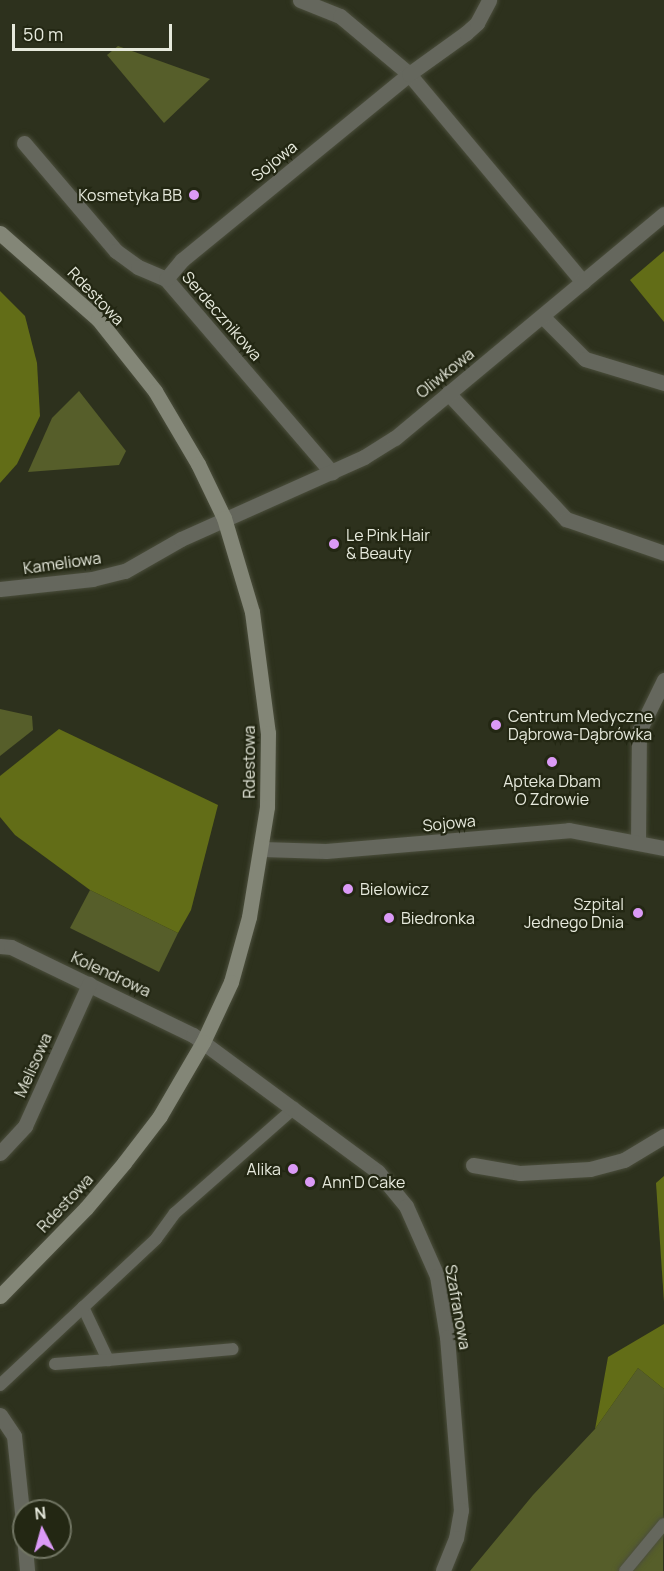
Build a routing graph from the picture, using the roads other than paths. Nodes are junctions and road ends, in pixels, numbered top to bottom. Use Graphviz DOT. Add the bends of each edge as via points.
graph roads {
  1 [pos="300,0"];
  2 [pos="489,0"];
  3 [pos="408,74"];
  4 [pos="24,143"];
  5 [pos="664,214"];
  6 [pos="0,233"];
  7 [pos="166,279"];
  8 [pos="583,282"];
  9 [pos="543,317"];
  10 [pos="664,383"];
  11 [pos="448,393"];
  12 [pos="332,473"];
  13 [pos="224,518"];
  14 [pos="664,553"];
  15 [pos="0,590"];
  16 [pos="664,680"];
  17 [pos="638,842"];
  18 [pos="664,848"];
  19 [pos="262,849"];
  20 [pos="0,946"];
  21 [pos="89,984"];
  22 [pos="203,1042"];
  23 [pos="294,1108"];
  24 [pos="664,1136"];
  25 [pos="0,1154"];
  26 [pos="473,1165"];
  27 [pos="0,1296"];
  28 [pos="82,1307"];
  29 [pos="233,1349"];
  30 [pos="108,1360"];
  31 [pos="55,1364"];
  32 [pos="0,1385"];
  33 [pos="0,1415"];
  34 [pos="21,1499"];
  35 [pos="664,1524"];
  36 [pos="443,1571"];
  37 [pos="625,1571"];
  1 -- 3 [label="street" via="340,16"];
  2 -- 3 [label="street, Sojowa" via="466,33"];
  3 -- 7 [label="street, Sojowa" via="182,260"];
  3 -- 8 [label="street"];
  4 -- 7 [label="street, Serdecznikowa" via="116,250 138,267"];
  5 -- 8 [label="street, Oliwkowa"];
  6 -- 13 [label="street, Rdestowa" via="98,319 155,391"];
  7 -- 12 [label="street, Serdecznikowa"];
  8 -- 9 [label="street, Oliwkowa"];
  9 -- 10 [label="street" via="585,359"];
  9 -- 11 [label="street, Oliwkowa"];
  11 -- 12 [label="street, Oliwkowa" via="395,438"];
  11 -- 14 [label="street" via="566,519"];
  12 -- 13 [label="street, Oliwkowa"];
  13 -- 15 [label="street, Kameliowa" via="125,571"];
  13 -- 19 [label="street, Rdestowa" via="252,612 266,698 267,807"];
  16 -- 17 [label="street" via="639,730"];
  17 -- 18 [label="street, Sojowa"];
  17 -- 19 [label="street, Sojowa" via="568,830 326,851"];
  19 -- 22 [label="street, Rdestowa" via="231,982"];
  20 -- 21 [label="street, Kolendrowa" via="10,947"];
  21 -- 22 [label="street, Kolendrowa"];
  21 -- 25 [label="street, Melisowa" via="25,1126"];
  22 -- 23 [label="street, Szafranowa"];
  22 -- 27 [label="street, Rdestowa" via="160,1116 124,1163"];
  23 -- 28 [label="lane" via="175,1213 156,1239"];
  23 -- 36 [label="street, Szafranowa" via="378,1172 415,1221 437,1276 447,1337 461,1510 456,1539"];
  24 -- 26 [label="street" via="624,1160 590,1169 520,1173"];
  28 -- 30 [label="lane"];
  28 -- 32 [label="lane"];
  29 -- 30 [label="lane"];
  30 -- 31 [label="lane"];
  33 -- 34 [label="street" via="14,1436"];
  35 -- 37 [label="lane"];
}
